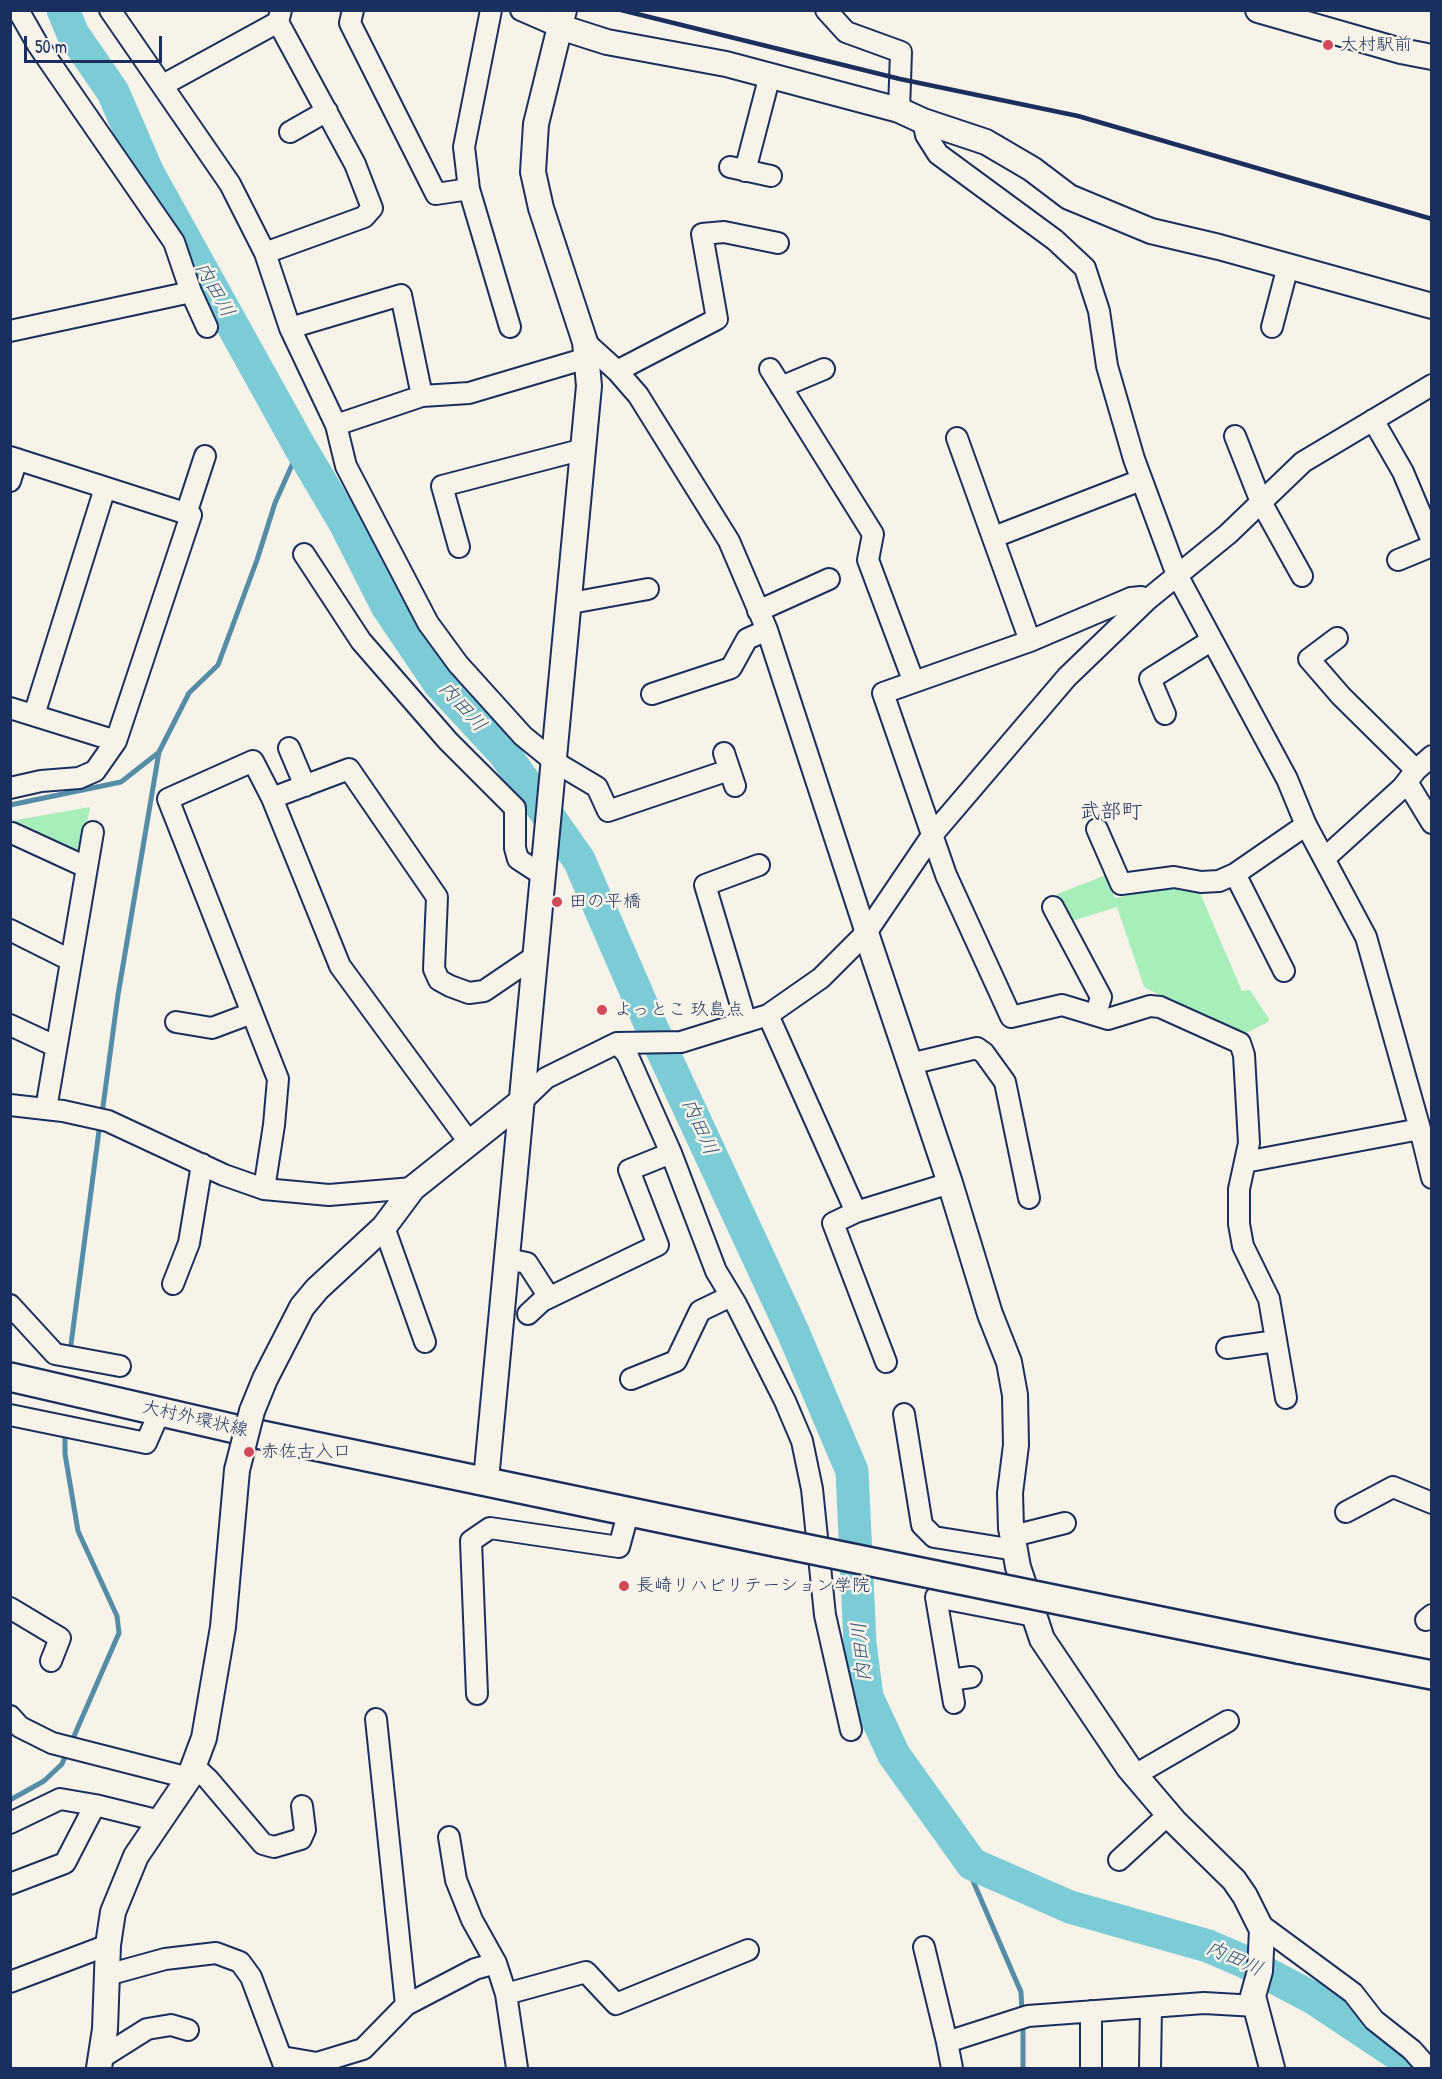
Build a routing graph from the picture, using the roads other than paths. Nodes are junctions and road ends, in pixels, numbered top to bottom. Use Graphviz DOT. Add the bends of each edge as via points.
graph roads {
  1 [pos="18,10"];
  2 [pos="110,10"];
  3 [pos="353,10"];
  4 [pos="491,10"];
  5 [pos="521,10"];
  6 [pos="826,10"];
  7 [pos="1258,10"];
  8 [pos="280,16"];
  9 [pos="562,19"];
  10 [pos="1431,57"];
  11 [pos="770,75"];
  12 [pos="163,85"];
  13 [pos="899,110"];
  14 [pos="327,111"];
  15 [pos="923,121"];
  16 [pos="290,132"];
  17 [pos="771,176"];
  18 [pos="469,189"];
  19 [pos="778,243"];
  20 [pos="265,253"];
  21 [pos="1288,266"];
  22 [pos="190,292"];
  23 [pos="1431,306"];
  24 [pos="207,327"];
  25 [pos="510,327"];
  26 [pos="1272,327"];
  27 [pos="290,328"];
  28 [pos="10,331"];
  29 [pos="586,350"];
  30 [pos="770,369"];
  31 [pos="824,369"];
  32 [pos="617,371"];
  33 [pos="1431,385"];
  34 [pos="781,387"];
  35 [pos="422,396"];
  36 [pos="1373,420"];
  37 [pos="336,425"];
  38 [pos="1235,436"];
  39 [pos="957,438"];
  40 [pos="584,449"];
  41 [pos="205,456"];
  42 [pos="14,458"];
  43 [pos="1141,480"];
  44 [pos="10,481"];
  45 [pos="105,488"];
  46 [pos="1261,502"];
  47 [pos="186,514"];
  48 [pos="994,537"];
  49 [pos="1431,541"];
  50 [pos="1431,546"];
  51 [pos="459,548"];
  52 [pos="304,554"];
  53 [pos="1398,560"];
  54 [pos="1177,575"];
  55 [pos="1302,576"];
  56 [pos="829,579"];
  57 [pos="648,589"];
  58 [pos="1147,600"];
  59 [pos="571,603"];
  60 [pos="758,610"];
  61 [pos="766,630"];
  62 [pos="1337,638"];
  63 [pos="1212,640"];
  64 [pos="1030,641"];
  65 [pos="913,680"];
  66 [pos="652,694"];
  67 [pos="10,708"];
  68 [pos="1165,714"];
  69 [pos="34,716"];
  70 [pos="116,741"];
  71 [pos="289,748"];
  72 [pos="1431,756"];
  73 [pos="555,762"];
  74 [pos="729,769"];
  75 [pos="1412,776"];
  76 [pos="305,786"];
  77 [pos="10,788"];
  78 [pos="272,798"];
  79 [pos="1431,823"];
  80 [pos="1306,825"];
  81 [pos="1097,829"];
  82 [pos="93,832"];
  83 [pos="12,833"];
  84 [pos="933,834"];
  85 [pos="1326,857"];
  86 [pos="544,866"];
  87 [pos="759,866"];
  88 [pos="86,867"];
  89 [pos="1235,874"];
  90 [pos="1053,907"];
  91 [pos="10,930"];
  92 [pos="866,933"];
  93 [pos="537,956"];
  94 [pos="70,960"];
  95 [pos="1284,971"];
  96 [pos="252,1012"];
  97 [pos="1096,1014"];
  98 [pos="768,1015"];
  99 [pos="176,1022"];
  100 [pos="746,1022"];
  101 [pos="10,1025"];
  102 [pos="621,1042"];
  103 [pos="55,1046"];
  104 [pos="910,1064"];
  105 [pos="522,1101"];
  106 [pos="11,1107"];
  107 [pos="55,1110"];
  108 [pos="1420,1129"];
  109 [pos="469,1142"];
  110 [pos="671,1153"];
  111 [pos="1245,1162"];
  112 [pos="202,1164"];
  113 [pos="1431,1178"];
  114 [pos="950,1183"];
  115 [pos="413,1188"];
  116 [pos="264,1189"];
  117 [pos="1029,1198"];
  118 [pos="856,1212"];
  119 [pos="384,1227"];
  120 [pos="507,1258"];
  121 [pos="173,1284"];
  122 [pos="731,1296"];
  123 [pos="549,1297"];
  124 [pos="10,1305"];
  125 [pos="528,1314"];
  126 [pos="1276,1341"];
  127 [pos="425,1342"];
  128 [pos="1227,1348"];
  129 [pos="886,1362"];
  130 [pos="120,1366"];
  131 [pos="10,1377"];
  132 [pos="631,1379"];
  133 [pos="1286,1398"];
  134 [pos="160,1411"];
  135 [pos="904,1414"];
  136 [pos="10,1415"];
  137 [pos="486,1480"];
  138 [pos="1431,1503"];
  139 [pos="629,1510"];
  140 [pos="1346,1512"];
  141 [pos="1065,1523"];
  142 [pos="1014,1543"];
  143 [pos="10,1608"];
  144 [pos="1034,1616"];
  145 [pos="51,1661"];
  146 [pos="1431,1675"];
  147 [pos="971,1677"];
  148 [pos="950,1680"];
  149 [pos="477,1694"];
  150 [pos="954,1703"];
  151 [pos="376,1719"];
  152 [pos="1228,1721"];
  153 [pos="14,1726"];
  154 [pos="851,1730"];
  155 [pos="192,1773"];
  156 [pos="1135,1775"];
  157 [pos="95,1805"];
  158 [pos="302,1806"];
  159 [pos="1169,1814"];
  160 [pos="160,1821"];
  161 [pos="10,1823"];
  162 [pos="449,1837"];
  163 [pos="1119,1860"];
  164 [pos="10,1884"];
  165 [pos="1260,1927"];
  166 [pos="108,1945"];
  167 [pos="924,1947"];
  168 [pos="748,1950"];
  169 [pos="496,1963"];
  170 [pos="107,1974"];
  171 [pos="10,1982"];
  172 [pos="506,1994"];
  173 [pos="1254,2001"];
  174 [pos="406,2005"];
  175 [pos="1151,2007"];
  176 [pos="1091,2011"];
  177 [pos="188,2030"];
  178 [pos="947,2042"];
  179 [pos="100,2063"];
  180 [pos="283,2063"];
  181 [pos="517,2068"];
  182 [pos="952,2068"];
  183 [pos="1091,2068"];
  184 [pos="1150,2068"];
  185 [pos="1272,2068"];
  186 [pos="1428,2068"];
  1 -- 22 [label="street" via="174,242"];
  2 -- 12 [label="street"];
  3 -- 18 [label="street" via="350,23 435,194"];
  4 -- 18 [label="street" via="464,147"];
  5 -- 9 [label="street"];
  6 -- 13 [label="street" via="846,32 901,52"];
  7 -- 10 [label="street"];
  8 -- 12 [label="street"];
  8 -- 14 [label="street"];
  9 -- 11 [label="street" via="607,42"];
  9 -- 29 [label="street" via="536,124 533,172"];
  11 -- 13 [label="street"];
  11 -- 17 [label="street" via="738,169"];
  12 -- 20 [label="street" via="230,184"];
  13 -- 15 [label="street"];
  14 -- 16 [label="street"];
  14 -- 20 [label="street" via="355,164 372,208 364,217"];
  15 -- 21 [label="street" via="986,142 1070,197 1104,213 1151,231"];
  15 -- 43 [label="street" via="926,135 938,154 1055,240 1085,268 1099,311 1107,366"];
  18 -- 25 [label="street"];
  19 -- 32 [label="street" via="724,232 702,234 717,319"];
  20 -- 27 [label="street"];
  21 -- 23 [label="street"];
  21 -- 26 [label="street"];
  22 -- 24 [label="street"];
  22 -- 28 [label="street"];
  27 -- 35 [label="street" via="401,295"];
  27 -- 37 [label="street"];
  29 -- 32 [label="street"];
  29 -- 35 [label="street" via="470,393"];
  29 -- 40 [label="street" via="589,386"];
  30 -- 34 [label="street"];
  31 -- 34 [label="street"];
  32 -- 60 [label="street" via="638,395 729,541"];
  33 -- 36 [label="street"];
  34 -- 65 [label="street" via="873,534 868,560"];
  35 -- 37 [label="street"];
  36 -- 46 [label="street" via="1303,462"];
  36 -- 49 [label="street" via="1402,472"];
  37 -- 73 [label="street" via="346,466 428,623 523,736"];
  38 -- 46 [label="street"];
  39 -- 48 [label="street"];
  40 -- 51 [label="street" via="442,486"];
  40 -- 59 [label="street"];
  41 -- 47 [label="street"];
  42 -- 44 [label="street"];
  42 -- 45 [label="street"];
  43 -- 48 [label="street"];
  43 -- 54 [label="street"];
  45 -- 47 [label="street"];
  45 -- 69 [label="street"];
  46 -- 54 [label="street"];
  46 -- 55 [label="street"];
  47 -- 70 [label="street" via="191,515"];
  48 -- 64 [label="street"];
  50 -- 53 [label="street"];
  52 -- 86 [label="street" via="361,641 448,741 515,808 518,859"];
  54 -- 58 [label="street"];
  54 -- 63 [label="street"];
  56 -- 60 [label="street"];
  57 -- 59 [label="street"];
  58 -- 64 [label="street" via="1131,598"];
  58 -- 84 [label="street" via="1067,677"];
  59 -- 73 [label="street"];
  60 -- 61 [label="street"];
  61 -- 66 [label="street" via="747,639 731,668"];
  61 -- 92 [label="street"];
  62 -- 75 [label="street" via="1309,659"];
  63 -- 68 [label="street" via="1150,679"];
  63 -- 80 [label="street" via="1287,780"];
  64 -- 65 [label="street"];
  65 -- 84 [label="street" via="883,693"];
  67 -- 69 [label="street"];
  69 -- 70 [label="street"];
  70 -- 77 [label="street" via="95,771 79,778"];
  71 -- 76 [label="street"];
  72 -- 75 [label="street"];
  73 -- 74 [label="street" via="597,787 608,811 665,799"];
  73 -- 86 [label="street"];
  75 -- 79 [label="street"];
  75 -- 85 [label="street"];
  76 -- 78 [label="street"];
  76 -- 93 [label="street" via="349,769 437,897 433,957 439,980 476,994"];
  78 -- 96 [label="street" via="253,761 163,797"];
  78 -- 109 [label="street" via="340,966"];
  80 -- 85 [label="street"];
  80 -- 89 [label="street"];
  81 -- 89 [label="street" via="1121,884 1174,877 1219,881"];
  82 -- 88 [label="street"];
  83 -- 88 [label="street"];
  84 -- 92 [label="street"];
  84 -- 97 [label="street" via="946,875 1011,1017 1062,1005"];
  85 -- 108 [label="street" via="1366,937"];
  86 -- 93 [label="street"];
  87 -- 100 [label="street" via="705,885"];
  88 -- 94 [label="street"];
  89 -- 95 [label="street"];
  90 -- 97 [label="street" via="1101,997"];
  91 -- 94 [label="street"];
  92 -- 98 [label="street" via="821,978"];
  92 -- 104 [label="street"];
  93 -- 105 [label="street"];
  94 -- 103 [label="street"];
  96 -- 99 [label="street" via="213,1028"];
  96 -- 116 [label="street" via="278,1079"];
  97 -- 111 [label="street" via="1108,1019 1150,1006 1160,1007 1240,1043 1249,1143"];
  98 -- 100 [label="street"];
  98 -- 118 [label="street"];
  100 -- 102 [label="street" via="681,1042"];
  101 -- 103 [label="street"];
  102 -- 105 [label="street" via="546,1078"];
  102 -- 110 [label="street"];
  103 -- 107 [label="street"];
  104 -- 114 [label="street"];
  104 -- 117 [label="street" via="977,1048 984,1053 1005,1082"];
  105 -- 109 [label="street"];
  105 -- 120 [label="street"];
  106 -- 107 [label="street"];
  107 -- 112 [label="street" via="108,1121"];
  108 -- 111 [label="street"];
  108 -- 113 [label="street"];
  109 -- 115 [label="street"];
  110 -- 122 [label="street" via="716,1271"];
  110 -- 123 [label="street" via="629,1170 658,1245"];
  111 -- 126 [label="street" via="1239,1189 1239,1224 1243,1246 1269,1299"];
  112 -- 116 [label="street"];
  112 -- 121 [label="street" via="189,1243"];
  114 -- 118 [label="street"];
  114 -- 142 [label="street" via="990,1314 1009,1362 1015,1395 1016,1445 1010,1493"];
  115 -- 116 [label="street" via="329,1195"];
  115 -- 119 [label="street"];
  118 -- 129 [label="street" via="832,1223"];
  119 -- 127 [label="street"];
  119 -- 155 [label="street, bridge" via="316,1289 302,1307 252,1411 237,1470 223,1627 204,1738"];
  120 -- 123 [label="street" via="527,1263"];
  120 -- 137 [label="street"];
  122 -- 132 [label="street" via="700,1311 676,1361"];
  122 -- 154 [label="street" via="802,1441 812,1489 825,1615"];
  123 -- 125 [label="street"];
  124 -- 130 [label="street" via="55,1354"];
  126 -- 128 [label="street"];
  126 -- 133 [label="street"];
  131 -- 134 [label="main road, 大村外環状線"];
  134 -- 136 [label="street" via="146,1443"];
  134 -- 137 [label="main road, 大村外環状線"];
  135 -- 142 [label="street" via="922,1525 934,1537"];
  137 -- 139 [label="main road, 大村外環状線"];
  138 -- 140 [label="street" via="1394,1487"];
  139 -- 146 [label="main road, 大村外環状線, bridge"];
  139 -- 149 [label="street" via="619,1548 490,1528 471,1541"];
  141 -- 142 [label="street"];
  142 -- 144 [label="street"];
  143 -- 145 [label="street" via="60,1638"];
  144 -- 148 [label="street" via="936,1597"];
  144 -- 156 [label="street" via="1042,1639"];
  147 -- 148 [label="street"];
  148 -- 150 [label="street"];
  151 -- 174 [label="street"];
  152 -- 156 [label="street"];
  153 -- 155 [label="street" via="52,1743"];
  155 -- 158 [label="street" via="208,1779 263,1844 274,1847 301,1839 305,1830"];
  155 -- 160 [label="street"];
  156 -- 159 [label="street"];
  157 -- 160 [label="street"];
  157 -- 161 [label="street" via="60,1799"];
  157 -- 164 [label="street" via="65,1863"];
  159 -- 163 [label="street"];
  159 -- 165 [label="street" via="1234,1880"];
  160 -- 166 [label="street" via="122,1884"];
  162 -- 169 [label="street" via="456,1880"];
  165 -- 173 [label="street" via="1260,1971"];
  165 -- 186 [label="street" via="1353,1993 1374,2020"];
  166 -- 170 [label="street"];
  166 -- 171 [label="street"];
  167 -- 178 [label="street"];
  168 -- 172 [label="street" via="616,2004 586,1972"];
  169 -- 172 [label="street"];
  169 -- 174 [label="street" via="475,1969"];
  170 -- 179 [label="street"];
  170 -- 180 [label="street" via="165,1959 216,1953 240,1962 251,1977"];
  172 -- 181 [label="street"];
  173 -- 175 [label="street"];
  173 -- 185 [label="street"];
  174 -- 180 [label="street" via="363,2049 317,2063"];
  175 -- 176 [label="street"];
  175 -- 184 [label="street"];
  176 -- 178 [label="street" via="1019,2018"];
  176 -- 183 [label="street"];
  177 -- 179 [label="street" via="171,2025 147,2029"];
  178 -- 182 [label="street"];
}
